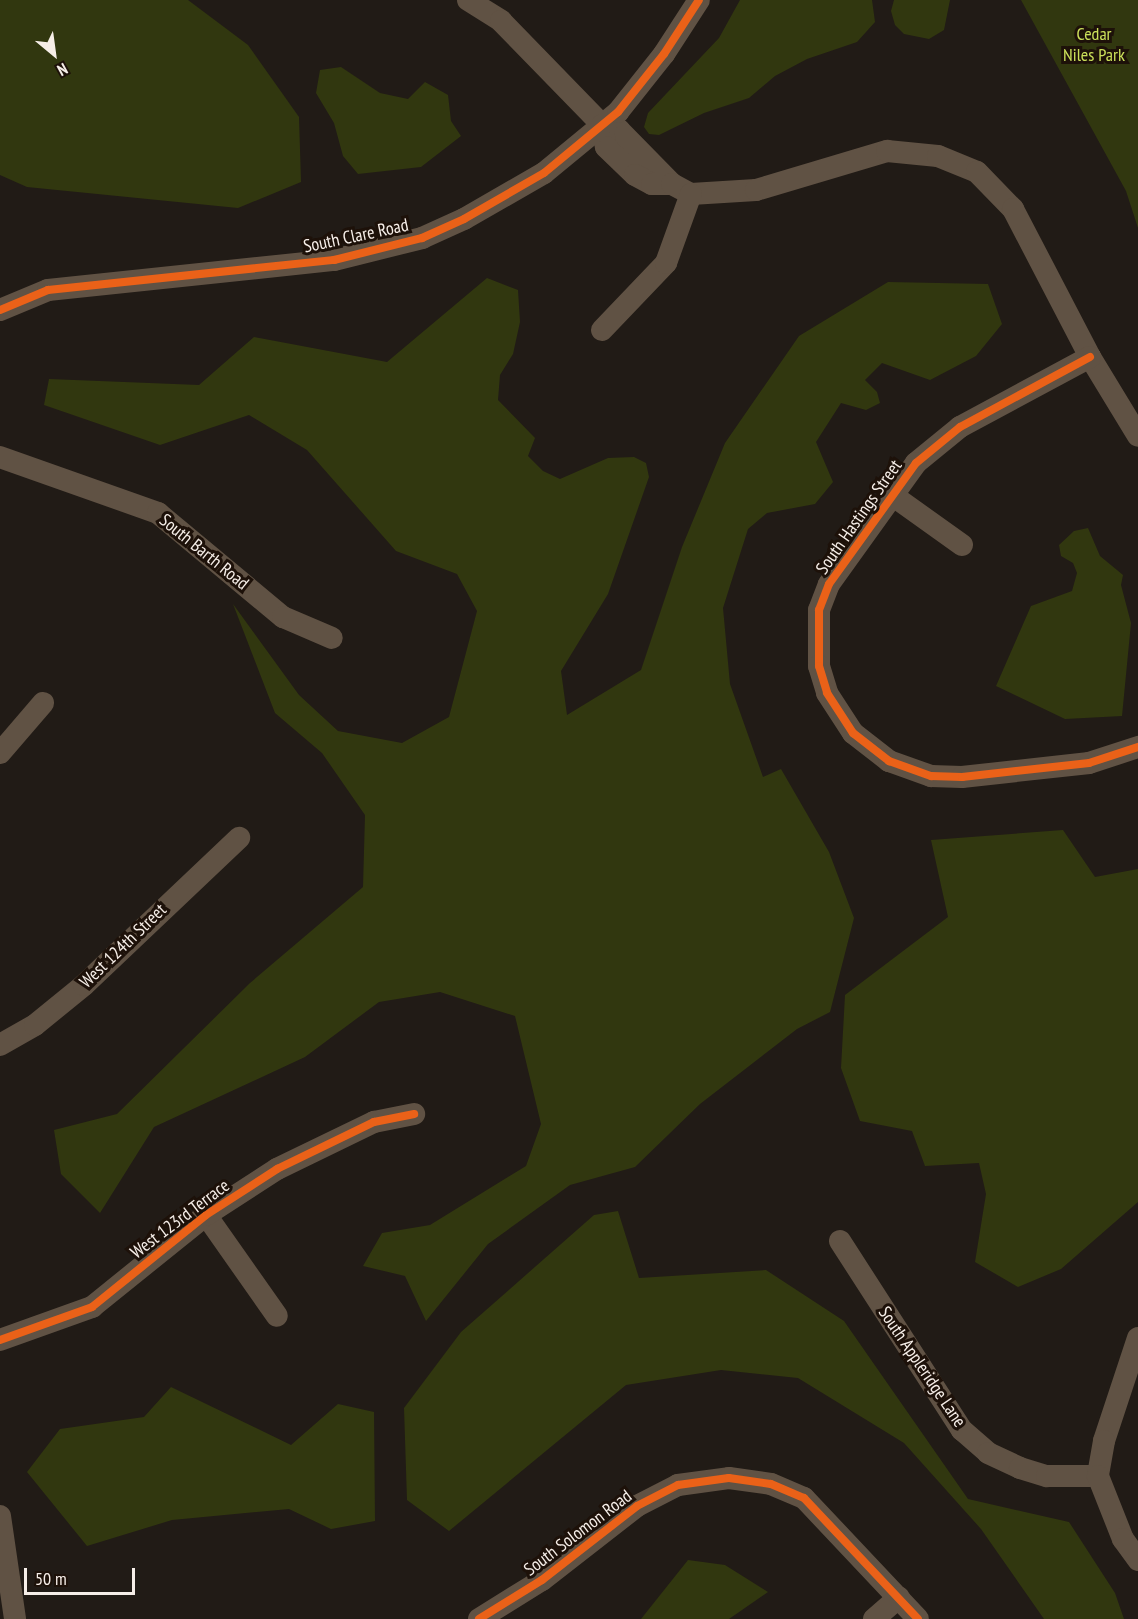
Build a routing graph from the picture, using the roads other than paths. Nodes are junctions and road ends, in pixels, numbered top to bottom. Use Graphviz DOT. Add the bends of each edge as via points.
graph roads {
  1 [pos="468,0"];
  2 [pos="699,0"];
  3 [pos="602,125"];
  4 [pos="682,189"];
  5 [pos="0,310"];
  6 [pos="602,330"];
  7 [pos="1090,357"];
  8 [pos="1138,436"];
  9 [pos="0,457"];
  10 [pos="892,495"];
  11 [pos="962,545"];
  12 [pos="332,638"];
  13 [pos="43,703"];
  14 [pos="1138,747"];
  15 [pos="0,753"];
  16 [pos="239,838"];
  17 [pos="0,1045"];
  18 [pos="414,1114"];
  19 [pos="206,1215"];
  20 [pos="840,1241"];
  21 [pos="277,1316"];
  22 [pos="1138,1338"];
  23 [pos="0,1340"];
  24 [pos="1098,1476"];
  25 [pos="0,1516"];
  26 [pos="1138,1560"];
  27 [pos="898,1597"];
  28 [pos="15,1619"];
  29 [pos="479,1619"];
  30 [pos="874,1619"];
  31 [pos="918,1619"];
  1 -- 3 [label="street" via="501,21"];
  2 -- 3 [label="street, South Clare Road" via="664,54"];
  3 -- 4 [label="street" via="620,130"];
  3 -- 5 [label="street, South Clare Road" via="509,196 422,238 334,260 48,290"];
  4 -- 6 [label="street" via="666,263"];
  4 -- 7 [label="street" via="756,190 887,151 912,151 957,161 990,184 1013,209"];
  7 -- 8 [label="street"];
  7 -- 10 [label="street, South Hastings Street" via="939,441"];
  9 -- 12 [label="street, South Barth Road" via="158,513 283,617"];
  10 -- 11 [label="street, South Hastings Street"];
  10 -- 14 [label="street, South Hastings Street" via="844,558 819,610 819,666 827,693 853,733 889,761 932,776 962,777 1089,763"];
  13 -- 15 [label="street"];
  16 -- 17 [label="street, West 124th Street" via="84,985 35,1025"];
  18 -- 19 [label="street, West 123rd Terrace" via="374,1122 344,1134 277,1169"];
  19 -- 21 [label="street, West 123rd Terrace"];
  19 -- 23 [label="street, West 123rd Terrace" via="92,1307"];
  20 -- 24 [label="street, South Appleridge Lane" via="962,1430 988,1453 1020,1468 1047,1476"];
  22 -- 24 [label="street" via="1104,1440"];
  24 -- 26 [label="street" via="1114,1520"];
  25 -- 28 [label="street"];
  27 -- 29 [label="street, South Solomon Road" via="804,1498 771,1484 729,1478 678,1485 637,1506 542,1580"];
  27 -- 30 [label="street"];
  27 -- 31 [label="street, South Solomon Road"];
}
